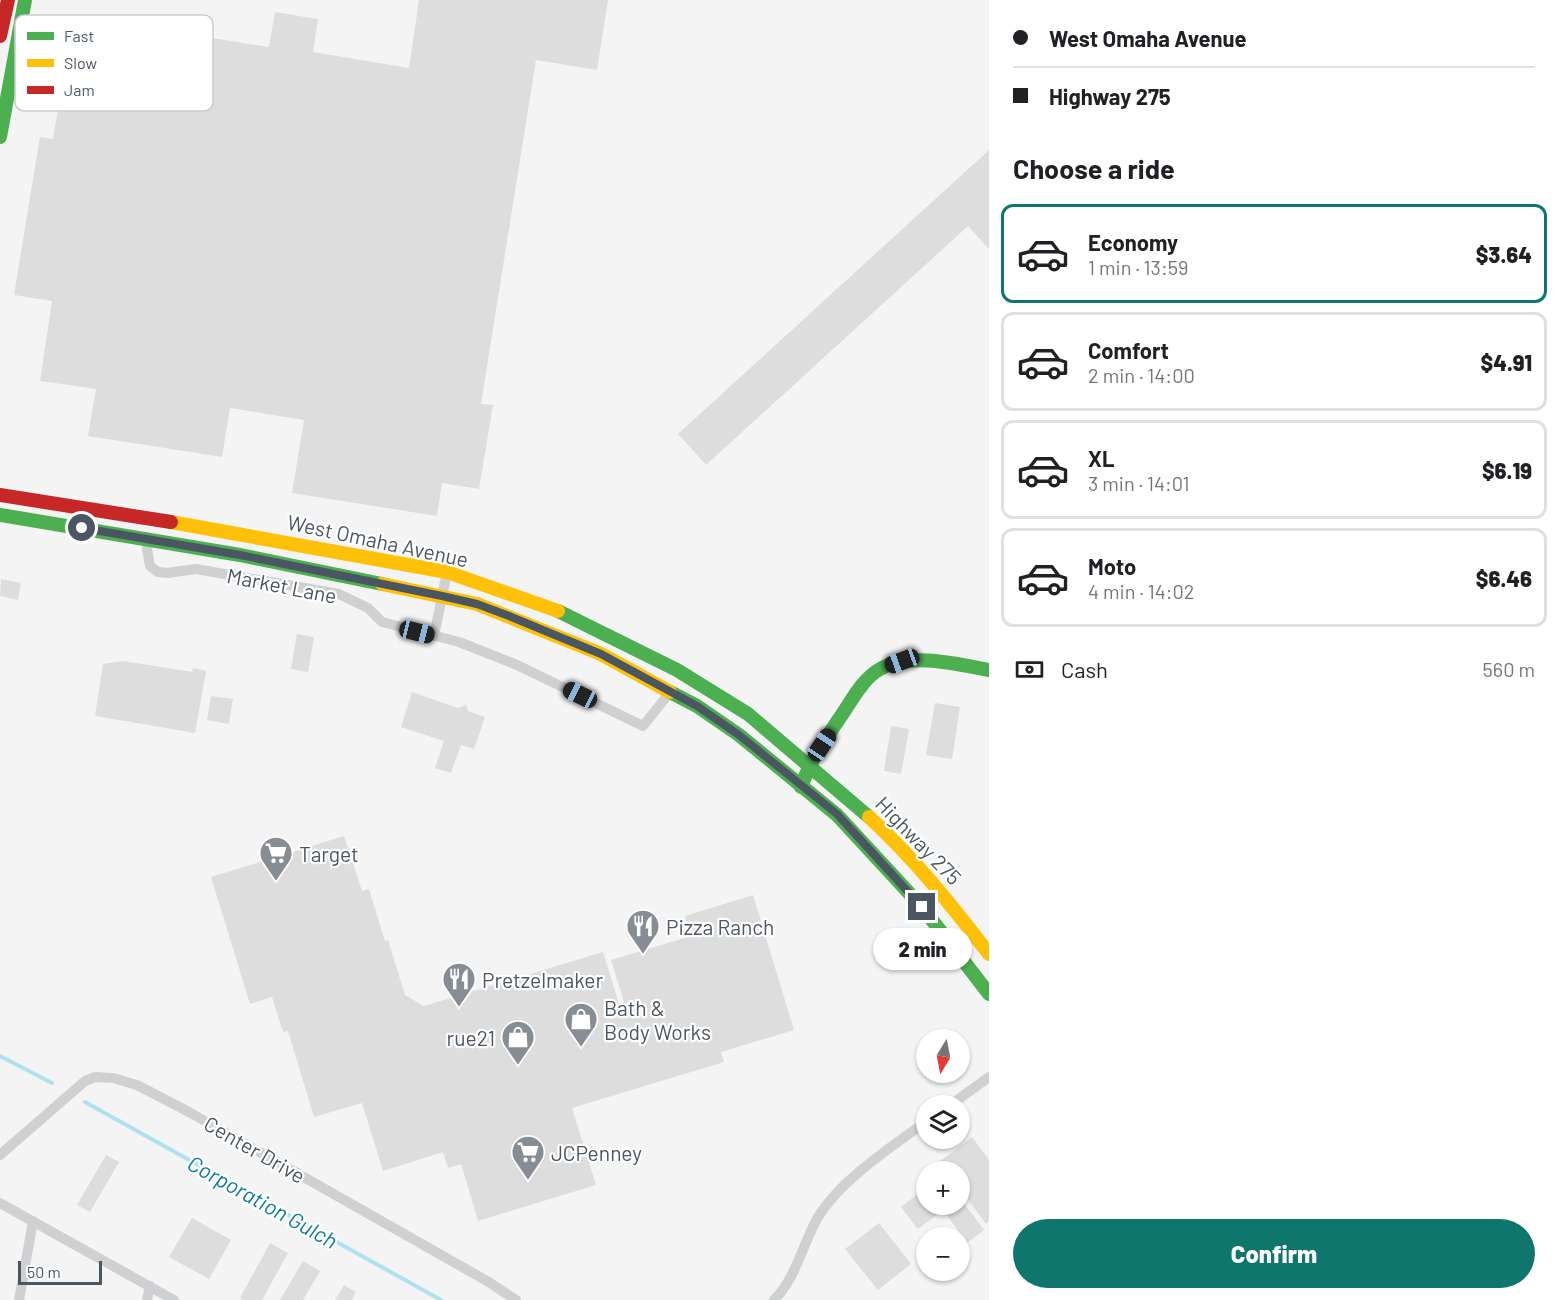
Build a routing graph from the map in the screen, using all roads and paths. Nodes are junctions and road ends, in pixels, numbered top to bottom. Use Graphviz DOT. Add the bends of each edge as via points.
graph roads {
  1 [pos="8,0"];
  2 [pos="25,0"];
  3 [pos="22,15"];
  4 [pos="0,36"];
  5 [pos="15,55"];
  6 [pos="0,137"];
  7 [pos="0,495"];
  8 [pos="0,515"];
  9 [pos="149,540"];
  10 [pos="447,572"];
  11 [pos="442,596"];
  12 [pos="434,636"];
  13 [pos="989,670"];
  14 [pos="671,691"];
  15 [pos="809,764"];
  16 [pos="786,774"];
  17 [pos="801,787"];
  18 [pos="989,954"];
  19 [pos="989,994"];
  20 [pos="989,1077"];
  21 [pos="964,1095"];
  22 [pos="916,1129"];
  23 [pos="0,1155"];
  24 [pos="0,1203"];
  25 [pos="33,1221"];
  26 [pos="150,1286"];
  27 [pos="19,1300"];
  28 [pos="147,1300"];
  29 [pos="174,1300"];
  30 [pos="516,1300"];
  31 [pos="774,1300"];
  1 -- 4 [label="main road"];
  2 -- 3 [label="main road"];
  5 -- 6 [label="main road"];
  7 -- 10 [label="main road, West Omaha Avenue"];
  8 -- 9 [label="main road, West Omaha Avenue"];
  9 -- 11 [label="main road, West Omaha Avenue"];
  9 -- 12 [label="street, Market Lane" via="150,566 158,572 196,569 339,594 368,608 382,622"];
  10 -- 11 [label="street"];
  10 -- 15 [label="main road, West Omaha Avenue" via="547,606 676,670 748,714"];
  11 -- 12 [label="street"];
  11 -- 14 [label="main road, West Omaha Avenue" via="477,604 559,636"];
  12 -- 14 [label="street, Market Lane" via="517,664 643,726"];
  13 -- 15 [label="main road" via="941,661 902,661 879,669 863,684"];
  14 -- 16 [label="main road, West Omaha Avenue" via="739,735"];
  15 -- 16 [label="main road"];
  15 -- 17 [label="main road"];
  15 -- 18 [label="main road, Highway 275" via="891,837 950,902"];
  16 -- 17 [label="main road, West Omaha Avenue"];
  17 -- 19 [label="main road, Highway 275" via="837,814 902,884"];
  20 -- 21 [label="street"];
  22 -- 31 [label="street" via="882,1153 827,1205 782,1292"];
  23 -- 30 [label="street, Center Drive" via="85,1081 113,1078 137,1085 189,1112"];
  24 -- 25 [label="street"];
  25 -- 26 [label="street"];
  25 -- 27 [label="street"];
  26 -- 28 [label="street"];
  26 -- 29 [label="street"];
}
